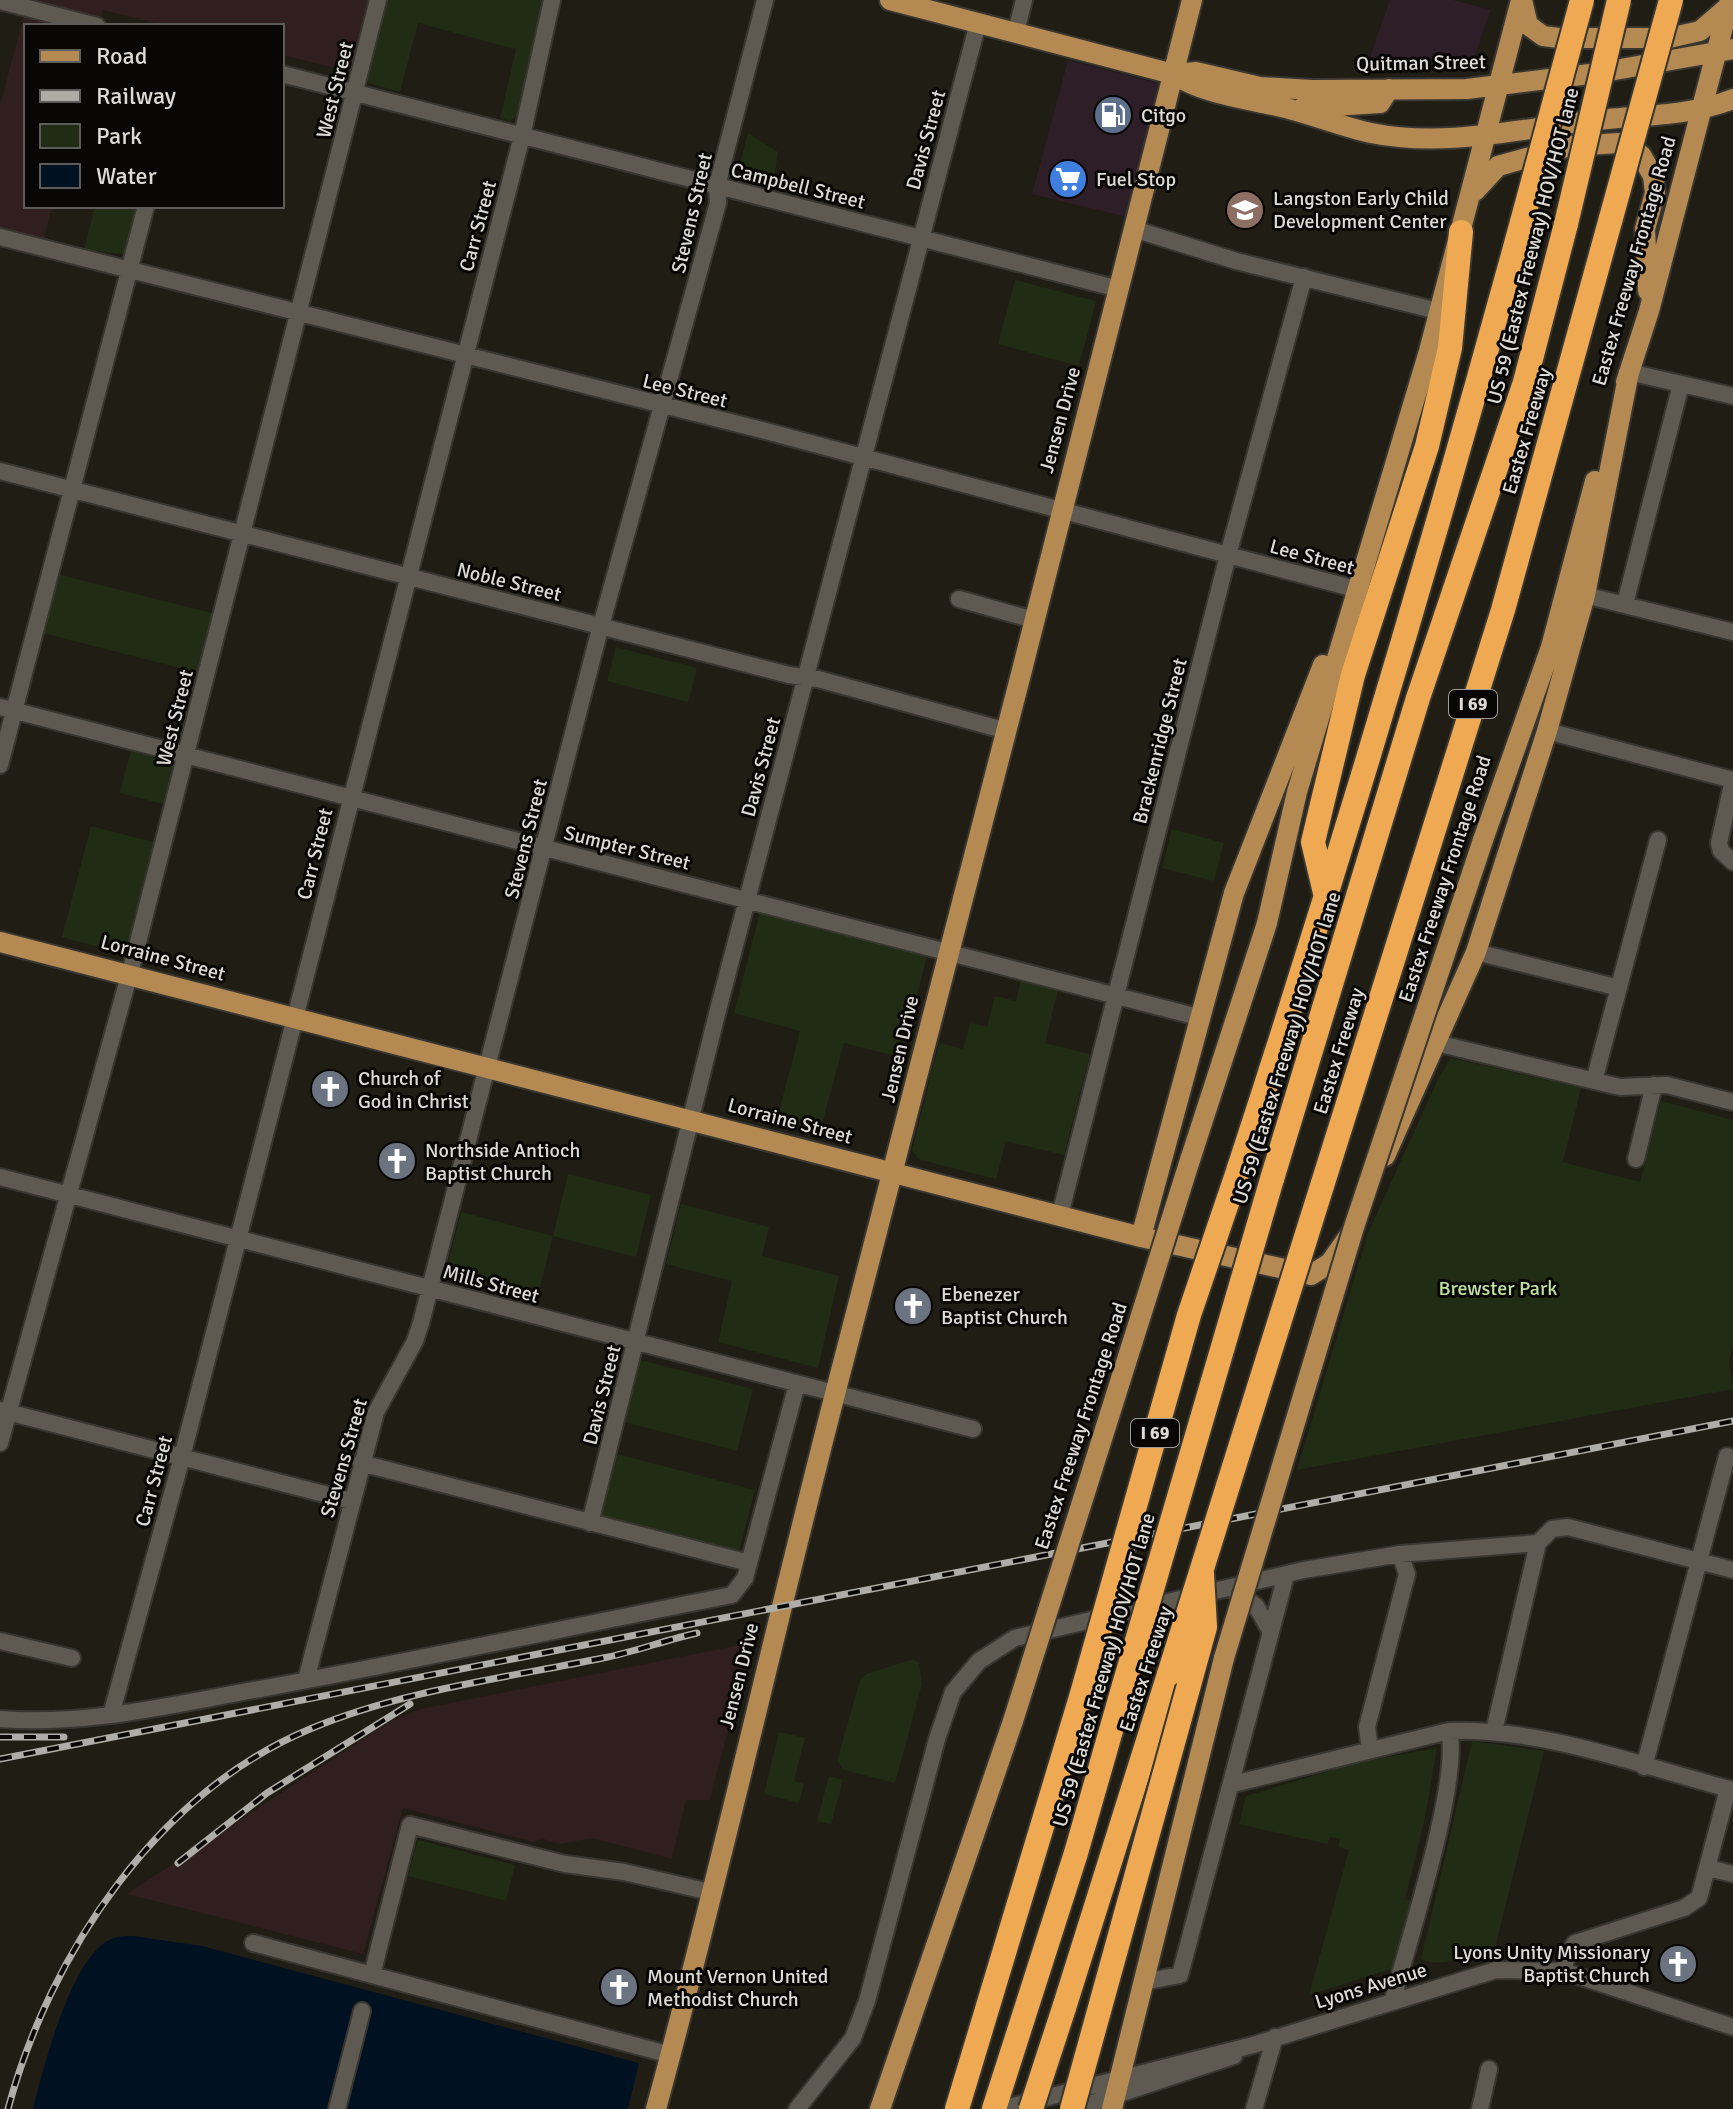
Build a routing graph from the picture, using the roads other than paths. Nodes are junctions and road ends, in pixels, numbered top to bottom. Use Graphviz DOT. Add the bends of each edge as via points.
graph roads {
  1 [pos="378,0"];
  2 [pos="552,0"];
  3 [pos="765,0"];
  4 [pos="890,0"];
  5 [pos="1024,0"];
  6 [pos="1192,0"];
  7 [pos="1521,0"];
  8 [pos="1572,0"];
  9 [pos="1582,0"];
  10 [pos="1619,0"];
  11 [pos="1671,0"];
  12 [pos="0,1"];
  13 [pos="1729,3"];
  14 [pos="978,23"];
  15 [pos="89,24"];
  16 [pos="1016,32"];
  17 [pos="1725,51"];
  18 [pos="1567,60"];
  19 [pos="1173,74"];
  20 [pos="284,75"];
  21 [pos="1499,85"];
  22 [pos="1389,89"];
  23 [pos="355,93"];
  24 [pos="1733,99"];
  25 [pos="1294,109"];
  26 [pos="1701,112"];
  27 [pos="522,136"];
  28 [pos="1487,137"];
  29 [pos="717,186"];
  30 [pos="1471,196"];
  31 [pos="145,208"];
  32 [pos="1137,230"];
  33 [pos="1461,232"];
  34 [pos="0,237"];
  35 [pos="920,238"];
  36 [pos="129,271"];
  37 [pos="1304,277"];
  38 [pos="1119,289"];
  39 [pos="1438,311"];
  40 [pos="1649,311"];
  41 [pos="298,315"];
  42 [pos="464,357"];
  43 [pos="1629,372"];
  44 [pos="1681,384"];
  45 [pos="1733,396"];
  46 [pos="663,406"];
  47 [pos="863,458"];
  48 [pos="0,471"];
  49 [pos="72,490"];
  50 [pos="1061,510"];
  51 [pos="242,534"];
  52 [pos="1228,555"];
  53 [pos="408,577"];
  54 [pos="1359,590"];
  55 [pos="1585,595"];
  56 [pos="959,599"];
  57 [pos="1625,604"];
  58 [pos="1034,620"];
  59 [pos="601,627"];
  60 [pos="1733,632"];
  61 [pos="805,679"];
  62 [pos="7,708"];
  63 [pos="1007,731"];
  64 [pos="1547,731"];
  65 [pos="187,755"];
  66 [pos="0,765"];
  67 [pos="1733,780"];
  68 [pos="351,797"];
  69 [pos="1658,840"];
  70 [pos="544,847"];
  71 [pos="1727,856"];
  72 [pos="748,899"];
  73 [pos="1326,901"];
  74 [pos="0,942"];
  75 [pos="947,951"];
  76 [pos="1476,952"];
  77 [pos="128,973"];
  78 [pos="1619,988"];
  79 [pos="1116,995"];
  80 [pos="1198,1017"];
  81 [pos="293,1019"];
  82 [pos="1436,1043"];
  83 [pos="489,1068"];
  84 [pos="1594,1081"];
  85 [pos="1654,1085"];
  86 [pos="1733,1102"];
  87 [pos="690,1120"];
  88 [pos="1636,1159"];
  89 [pos="894,1173"];
  90 [pos="0,1177"];
  91 [pos="67,1195"];
  92 [pos="1060,1215"];
  93 [pos="1141,1237"];
  94 [pos="236,1238"];
  95 [pos="430,1288"];
  96 [pos="636,1342"];
  97 [pos="797,1384"];
  98 [pos="835,1394"];
  99 [pos="4,1411"];
  100 [pos="973,1429"];
  101 [pos="0,1443"];
  102 [pos="1727,1456"];
  103 [pos="182,1457"];
  104 [pos="361,1463"];
  105 [pos="351,1501"];
  106 [pos="590,1523"];
  107 [pos="1538,1543"];
  108 [pos="1400,1554"];
  109 [pos="1699,1561"];
  110 [pos="749,1563"];
  111 [pos="1733,1570"];
  112 [pos="1202,1574"];
  113 [pos="1286,1575"];
  114 [pos="1230,1589"];
  115 [pos="1271,1632"];
  116 [pos="0,1641"];
  117 [pos="72,1658"];
  118 [pos="306,1680"];
  119 [pos="111,1715"];
  120 [pos="0,1719"];
  121 [pos="1449,1731"];
  122 [pos="1494,1731"];
  123 [pos="1370,1749"];
  124 [pos="1644,1767"];
  125 [pos="1233,1784"];
  126 [pos="1730,1790"];
  127 [pos="1708,1868"];
  128 [pos="1733,1874"];
  129 [pos="710,1892"];
  130 [pos="253,1943"];
  131 [pos="1563,1971"];
  132 [pos="372,1975"];
  133 [pos="1143,1982"];
  134 [pos="1393,1999"];
  135 [pos="362,2011"];
  136 [pos="1733,2027"];
  137 [pos="1275,2037"];
  138 [pos="1253,2045"];
  139 [pos="671,2055"];
  140 [pos="1489,2069"];
  141 [pos="1121,2076"];
  142 [pos="1114,2103"];
  143 [pos="337,2109"];
  144 [pos="656,2109"];
  145 [pos="797,2109"];
  146 [pos="880,2109"];
  147 [pos="957,2109"];
  148 [pos="994,2109"];
  149 [pos="1001,2109"];
  150 [pos="1031,2109"];
  151 [pos="1073,2109"];
  152 [pos="1254,2109"];
  153 [pos="1480,2109"];
  1 -- 23 [label="street, West Street"];
  2 -- 27 [label="street, Carr Street"];
  3 -- 29 [label="street, Stevens Street"];
  4 -- 14 [label="main road, Quitman Street"];
  5 -- 16 [label="street"];
  6 -- 19 [label="main road, Jensen Drive"];
  7 -- 13 [label="main road" via="1528,25 1543,36 1559,38 1669,38 1700,31"];
  7 -- 21 [label="main road"];
  8 -- 18 [label="highway, bridge"];
  9 -- 18 [label="highway, I 69, bridge"];
  10 -- 148 [label="highway, US 59 (Eastex Freeway) HOV/HOT lane, bridge" via="1525,382 1418,698 1076,1853"];
  11 -- 112 [label="highway, Eastex Freeway / I 69, bridge" via="1503,610"];
  12 -- 15 [label="street"];
  13 -- 17 [label="main road, Eastex Freeway Frontage Road"];
  14 -- 16 [label="main road, Quitman Street"];
  14 -- 35 [label="street, Davis Street"];
  16 -- 19 [label="main road, Quitman Street"];
  17 -- 21 [label="main road, Quitman Street"];
  17 -- 26 [label="main road, Eastex Freeway Frontage Road"];
  18 -- 73 [label="highway, I 69, bridge" via="1432,552"];
  19 -- 22 [label="main road, Quitman Street" via="1196,72 1260,87"];
  19 -- 25 [label="main road, Quitman Street" via="1193,86"];
  19 -- 32 [label="main road, Jensen Drive"];
  20 -- 23 [label="street, Campbell Street"];
  21 -- 22 [label="main road, Quitman Street"];
  21 -- 28 [label="main road"];
  22 -- 25 [label="main road" via="1380,103"];
  23 -- 27 [label="street, Campbell Street"];
  23 -- 41 [label="street, West Street"];
  24 -- 26 [label="main road, Quitman Street"];
  25 -- 28 [label="main road, Quitman Street" via="1372,133"];
  26 -- 28 [label="main road, Quitman Street" via="1605,119"];
  26 -- 40 [label="main road, Eastex Freeway Frontage Road"];
  27 -- 29 [label="street, Campbell Street"];
  27 -- 42 [label="street, Carr Street"];
  28 -- 30 [label="main road"];
  29 -- 35 [label="street, Campbell Street"];
  29 -- 46 [label="street, Stevens Street" via="718,203"];
  30 -- 33 [label="main road"];
  30 -- 40 [label="main road" via="1498,166 1570,146 1619,143 1641,155 1653,176 1655,193 1645,229"];
  31 -- 36 [label="street"];
  32 -- 37 [label="street"];
  32 -- 38 [label="main road, Jensen Drive"];
  33 -- 39 [label="main road"];
  33 -- 73 [label="highway" via="1450,348 1427,446 1353,675 1313,842"];
  34 -- 36 [label="street, Lee Street"];
  35 -- 38 [label="street, Campbell Street"];
  35 -- 47 [label="street, Davis Street"];
  36 -- 41 [label="street, Lee Street"];
  36 -- 49 [label="street"];
  37 -- 39 [label="street"];
  37 -- 52 [label="street, Brackenridge Street"];
  38 -- 50 [label="main road, Jensen Drive"];
  39 -- 54 [label="main road"];
  40 -- 43 [label="main road, Eastex Freeway Frontage Road"];
  41 -- 42 [label="street, Lee Street"];
  41 -- 51 [label="street, West Street"];
  42 -- 46 [label="street, Lee Street"];
  42 -- 53 [label="street, Carr Street"];
  43 -- 44 [label="street"];
  43 -- 55 [label="main road"];
  43 -- 133 [label="main road, Eastex Freeway Frontage Road, bridge" via="1551,647 1344,1257 1224,1658"];
  44 -- 45 [label="street"];
  44 -- 57 [label="street"];
  46 -- 47 [label="street, Lee Street"];
  46 -- 59 [label="street, Stevens Street"];
  47 -- 50 [label="street, Lee Street"];
  47 -- 61 [label="street, Davis Street"];
  48 -- 49 [label="street, Noble Street"];
  49 -- 51 [label="street, Noble Street"];
  49 -- 62 [label="street"];
  50 -- 52 [label="street, Lee Street"];
  50 -- 58 [label="main road, Jensen Drive"];
  51 -- 53 [label="street, Noble Street"];
  51 -- 65 [label="street, West Street"];
  52 -- 54 [label="street, Lee Street"];
  52 -- 79 [label="street, Brackenridge Street"];
  53 -- 59 [label="street, Noble Street"];
  53 -- 68 [label="street, Carr Street"];
  54 -- 80 [label="main road" via="1344,610 1256,833"];
  54 -- 146 [label="main road, Eastex Freeway Frontage Road, bridge" via="1297,792 1267,923 1013,1721"];
  55 -- 57 [label="street"];
  55 -- 64 [label="main road"];
  56 -- 58 [label="street"];
  57 -- 60 [label="street"];
  58 -- 63 [label="main road, Jensen Drive"];
  59 -- 61 [label="street, Noble Street"];
  59 -- 70 [label="street, Stevens Street"];
  61 -- 63 [label="street, Noble Street"];
  61 -- 72 [label="street, Davis Street"];
  62 -- 65 [label="street, Sumpter Street"];
  62 -- 66 [label="street"];
  63 -- 75 [label="main road, Jensen Drive"];
  64 -- 67 [label="street"];
  64 -- 76 [label="main road"];
  65 -- 68 [label="street, Sumpter Street"];
  65 -- 77 [label="street, West Street"];
  67 -- 71 [label="street" via="1720,831"];
  68 -- 70 [label="street, Sumpter Street"];
  68 -- 81 [label="street, Carr Street"];
  69 -- 78 [label="street"];
  70 -- 72 [label="street, Sumpter Street"];
  70 -- 83 [label="street, Stevens Street"];
  72 -- 75 [label="street, Sumpter Street"];
  72 -- 87 [label="street, Davis Street"];
  73 -- 147 [label="highway, I 69, bridge" via="1189,1315"];
  74 -- 77 [label="main road, Lorraine Street"];
  75 -- 79 [label="street, Sumpter Street"];
  75 -- 89 [label="main road, Jensen Drive"];
  76 -- 78 [label="street"];
  76 -- 82 [label="main road"];
  77 -- 81 [label="main road, Lorraine Street"];
  77 -- 91 [label="street, West Street"];
  78 -- 84 [label="street"];
  79 -- 80 [label="street, Sumpter Street"];
  79 -- 92 [label="street, Brackenridge Street"];
  80 -- 93 [label="main road"];
  81 -- 83 [label="main road, Lorraine Street"];
  81 -- 94 [label="street, Carr Street"];
  82 -- 84 [label="street"];
  82 -- 93 [label="main road, Lorraine Street" via="1348,1239 1319,1271 1311,1275"];
  83 -- 87 [label="main road, Lorraine Street"];
  83 -- 95 [label="street, Stevens Street"];
  84 -- 85 [label="street" via="1620,1087"];
  85 -- 86 [label="street"];
  85 -- 88 [label="street"];
  87 -- 89 [label="main road, Lorraine Street"];
  87 -- 96 [label="street, Davis Street"];
  89 -- 92 [label="main road, Lorraine Street"];
  89 -- 98 [label="main road, Jensen Drive"];
  90 -- 91 [label="street, Mills Street"];
  91 -- 94 [label="street, Mills Street"];
  91 -- 99 [label="street, West Street"];
  92 -- 93 [label="main road, Lorraine Street"];
  94 -- 95 [label="street, Mills Street"];
  94 -- 103 [label="street, Carr Street"];
  95 -- 96 [label="street, Mills Street"];
  95 -- 104 [label="street, Stevens Street" via="415,1341 388,1385"];
  96 -- 97 [label="street, Mills Street"];
  96 -- 106 [label="street, Davis Street"];
  97 -- 98 [label="street, Mills Street"];
  97 -- 110 [label="street"];
  98 -- 100 [label="street, Mills Street"];
  98 -- 129 [label="main road, Jensen Drive"];
  99 -- 101 [label="street, West Street"];
  99 -- 103 [label="street"];
  102 -- 109 [label="street"];
  103 -- 105 [label="street"];
  103 -- 119 [label="street, Carr Street"];
  104 -- 105 [label="street, Stevens Street"];
  104 -- 106 [label="street"];
  105 -- 118 [label="street, Stevens Street"];
  106 -- 110 [label="street"];
  107 -- 108 [label="street"];
  107 -- 109 [label="street" via="1552,1529 1568,1527"];
  107 -- 122 [label="street"];
  108 -- 113 [label="street"];
  108 -- 123 [label="street" via="1407,1574 1367,1727"];
  109 -- 111 [label="street"];
  109 -- 124 [label="street"];
  110 -- 118 [label="street" via="732,1595"];
  112 -- 150 [label="highway, Eastex Freeway / I 69, bridge"];
  112 -- 151 [label="highway, bridge" via="1205,1627"];
  113 -- 114 [label="street"];
  113 -- 115 [label="street"];
  114 -- 115 [label="street" via="1256,1606"];
  114 -- 145 [label="street" via="1015,1638 979,1661 953,1692 867,2001 853,2038"];
  115 -- 125 [label="street"];
  116 -- 117 [label="street"];
  118 -- 119 [label="street"];
  119 -- 120 [label="street"];
  121 -- 122 [label="street"];
  121 -- 123 [label="street"];
  121 -- 134 [label="street" via="1452,1758 1443,1807"];
  122 -- 124 [label="street"];
  123 -- 125 [label="street"];
  124 -- 126 [label="street"];
  125 -- 133 [label="street" via="1180,1975"];
  126 -- 127 [label="street"];
  127 -- 128 [label="street"];
  127 -- 131 [label="street" via="1694,1903 1575,1943"];
  129 -- 132 [label="street" via="565,1864 410,1825"];
  129 -- 139 [label="main road, Jensen Drive"];
  130 -- 132 [label="street"];
  131 -- 134 [label="street, Lyons Avenue" via="1496,1970"];
  131 -- 136 [label="street, Lyons Avenue"];
  132 -- 139 [label="street"];
  133 -- 141 [label="main road, Eastex Freeway Frontage Road"];
  134 -- 137 [label="street, Lyons Avenue"];
  135 -- 143 [label="street"];
  137 -- 138 [label="street, Lyons Avenue"];
  137 -- 152 [label="street"];
  138 -- 141 [label="street, Lyons Avenue"];
  138 -- 142 [label="street, Lyons Avenue" via="1225,2062"];
  139 -- 144 [label="main road, Jensen Drive"];
  140 -- 153 [label="street"];
  141 -- 142 [label="main road, Eastex Freeway Frontage Road"];
  141 -- 149 [label="street, Lyons Avenue"];
  142 -- 151 [label="street, Lyons Avenue"];
}
